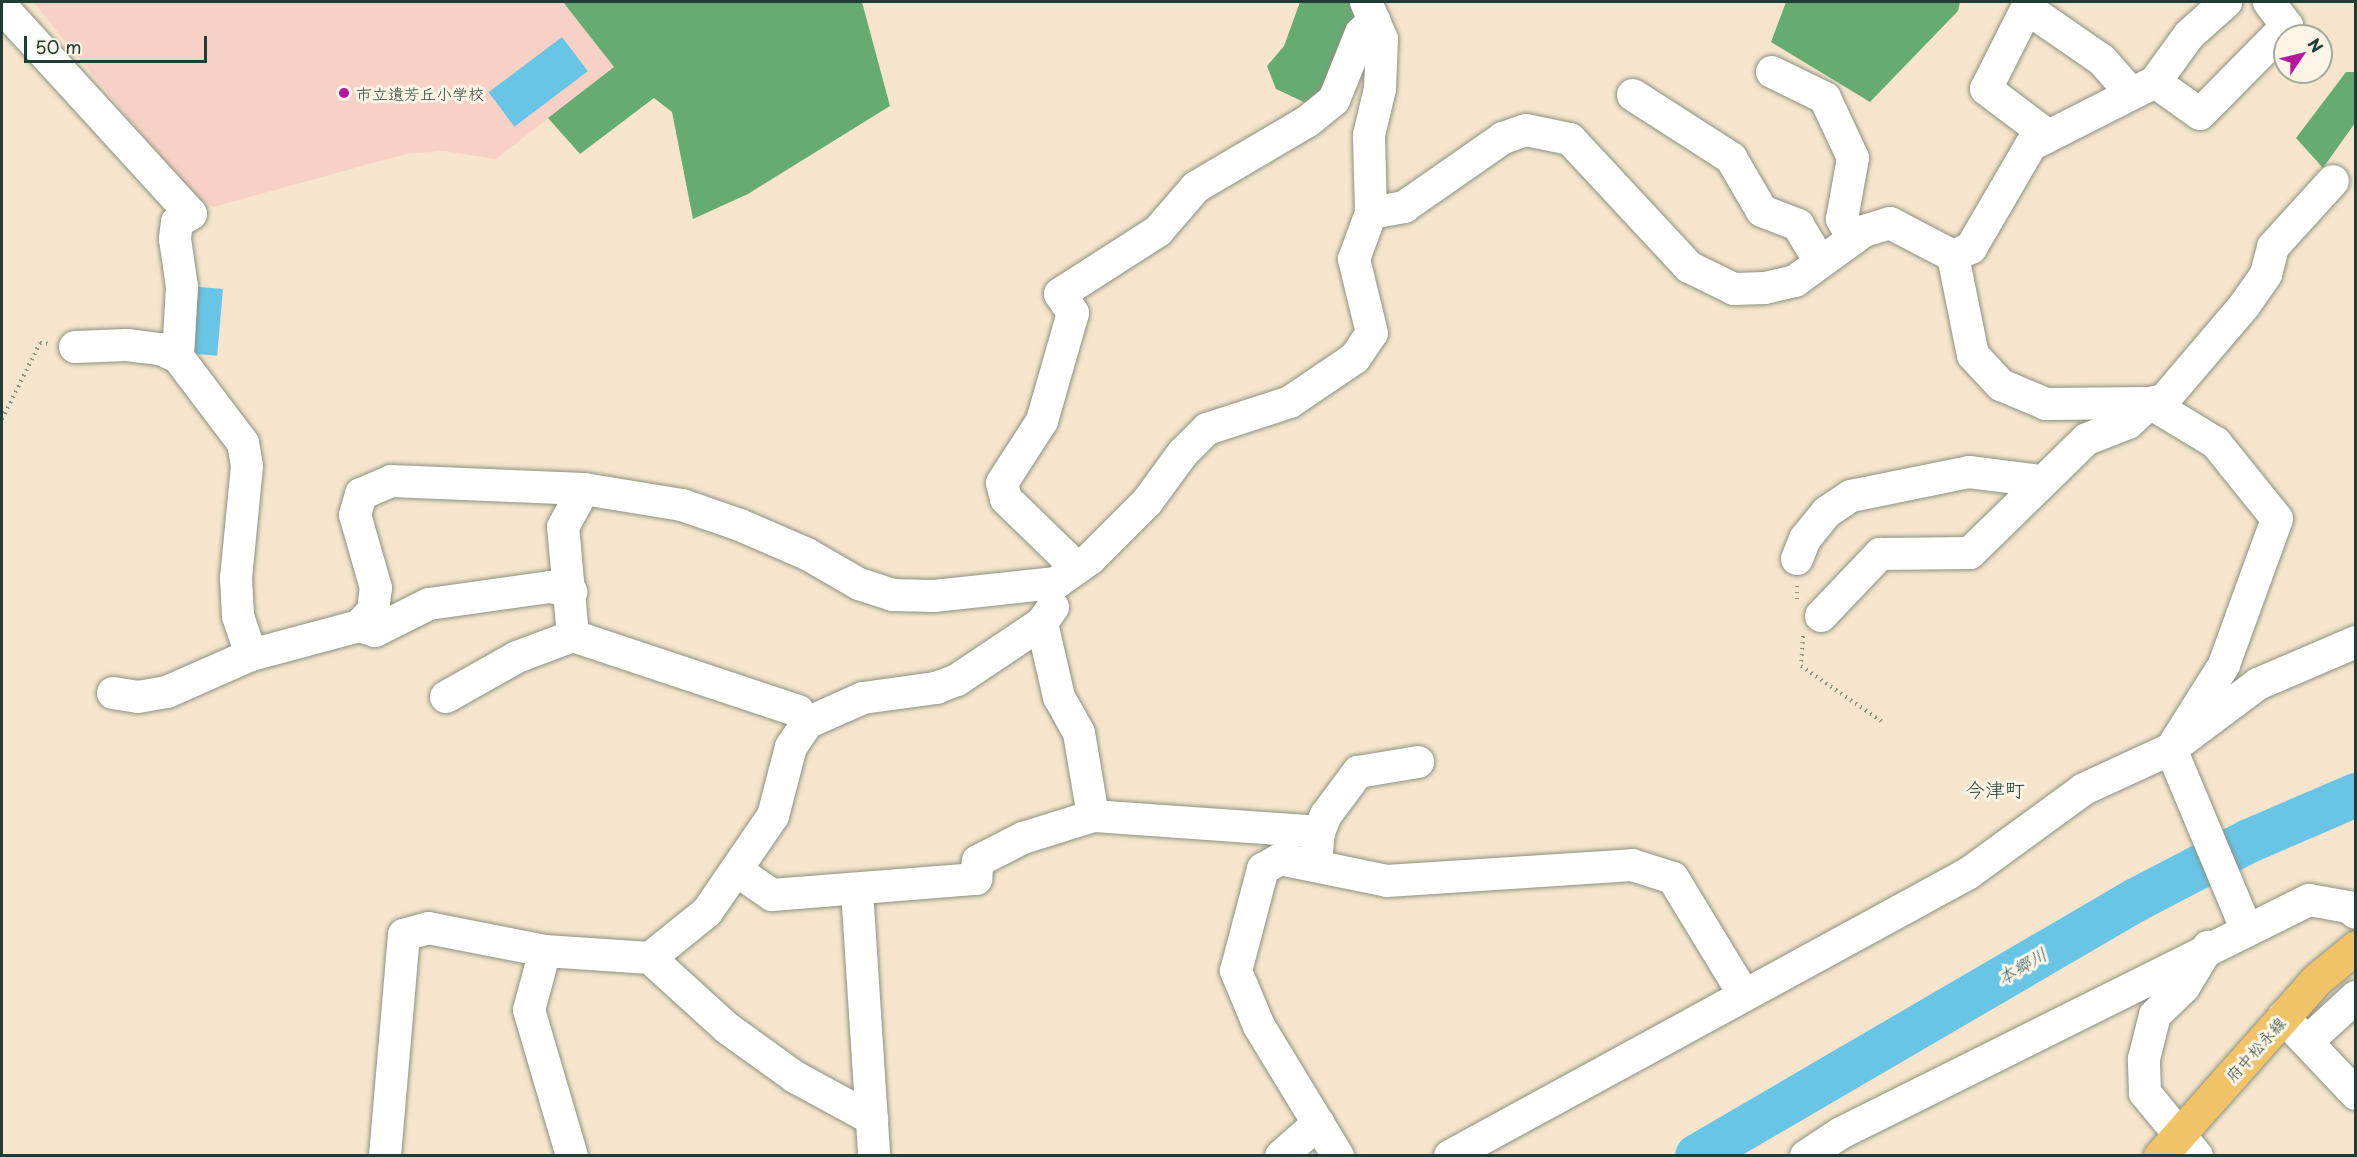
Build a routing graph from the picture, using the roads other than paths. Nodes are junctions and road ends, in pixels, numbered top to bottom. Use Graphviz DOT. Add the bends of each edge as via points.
graph roads {
  1 [pos="2226,2"];
  2 [pos="2269,2"];
  3 [pos="2029,5"];
  4 [pos="2,7"];
  5 [pos="1371,11"];
  6 [pos="1772,72"];
  7 [pos="2143,88"];
  8 [pos="1633,95"];
  9 [pos="2047,135"];
  10 [pos="2333,181"];
  11 [pos="1371,213"];
  12 [pos="1853,239"];
  13 [pos="1953,256"];
  14 [pos="1820,262"];
  15 [pos="75,347"];
  16 [pos="178,357"];
  17 [pos="2150,403"];
  18 [pos="2041,481"];
  19 [pos="584,489"];
  20 [pos="1797,559"];
  21 [pos="1066,576"];
  22 [pos="571,592"];
  23 [pos="1821,615"];
  24 [pos="1042,623"];
  25 [pos="359,626"];
  26 [pos="573,636"];
  27 [pos="2355,642"];
  28 [pos="251,655"];
  29 [pos="113,693"];
  30 [pos="446,697"];
  31 [pos="807,723"];
  32 [pos="1418,762"];
  33 [pos="2177,763"];
  34 [pos="1093,816"];
  35 [pos="1319,832"];
  36 [pos="1315,866"];
  37 [pos="735,870"];
  38 [pos="857,890"];
  39 [pos="2355,913"];
  40 [pos="2241,917"];
  41 [pos="2209,947"];
  42 [pos="2355,947"];
  43 [pos="544,951"];
  44 [pos="650,958"];
  45 [pos="1744,995"];
  46 [pos="2355,997"];
  47 [pos="2283,1017"];
  48 [pos="2307,1042"];
  49 [pos="2355,1094"];
  50 [pos="872,1119"];
  51 [pos="1319,1123"];
  52 [pos="2178,1148"];
  53 [pos="385,1155"];
  54 [pos="573,1155"];
  55 [pos="874,1155"];
  56 [pos="1281,1155"];
  57 [pos="1338,1155"];
  58 [pos="1450,1155"];
  59 [pos="1806,1155"];
  1 -- 7 [label="street" via="2189,35"];
  2 -- 7 [label="street" via="2287,26 2200,114"];
  3 -- 7 [label="street"];
  3 -- 9 [label="street" via="1986,89"];
  4 -- 16 [label="street" via="191,214 177,222 175,239 182,287"];
  5 -- 11 [label="street" via="1382,39 1380,89 1369,135"];
  5 -- 21 [label="street" via="1334,100 1308,121 1196,187 1158,231 1060,294 1073,313 1042,422 1002,483 1006,499"];
  6 -- 12 [label="street" via="1825,98 1853,158 1842,219"];
  7 -- 9 [label="street"];
  8 -- 14 [label="street" via="1731,158 1762,211 1798,225"];
  9 -- 13 [label="street" via="2031,145 1971,248"];
  10 -- 17 [label="street" via="2273,247 2266,274 2244,306 2164,400"];
  11 -- 14 [label="street" via="1404,207 1503,138 1527,130 1570,139 1689,267 1734,289 1766,288 1795,281"];
  11 -- 21 [label="street" via="1354,260 1372,333 1355,358 1290,402 1207,429 1183,453 1147,502"];
  12 -- 13 [label="street" via="1890,223"];
  12 -- 14 [label="street"];
  13 -- 17 [label="street" via="1972,355 2001,385 2046,404"];
  15 -- 16 [label="street" via="127,345 160,349"];
  16 -- 28 [label="street" via="243,443 247,466 236,578 238,616"];
  17 -- 18 [label="street" via="2128,423 2087,439"];
  17 -- 33 [label="street" via="2216,443 2277,519 2224,665"];
  18 -- 20 [label="street" via="1969,472 1851,496 1827,512 1805,539"];
  18 -- 23 [label="street" via="1970,553 1880,554"];
  19 -- 21 [label="street" via="682,505 740,525 807,554 859,584 892,595 934,596"];
  19 -- 22 [label="street" via="563,527"];
  19 -- 25 [label="street" via="412,479 391,481 361,494 355,515 376,588 373,611"];
  21 -- 24 [label="street" via="1063,593"];
  22 -- 25 [label="street" via="550,586 429,604 375,631"];
  22 -- 26 [label="street"];
  24 -- 31 [label="street" via="957,680 936,688 863,698"];
  24 -- 34 [label="street" via="1059,697 1079,733"];
  25 -- 28 [label="street"];
  26 -- 30 [label="street" via="517,657"];
  26 -- 31 [label="street" via="798,711"];
  27 -- 33 [label="street" via="2258,684"];
  28 -- 29 [label="street" via="167,692 138,696"];
  31 -- 37 [label="street" via="791,747 773,816"];
  32 -- 35 [label="street" via="1358,772 1326,815"];
  33 -- 40 [label="street"];
  33 -- 45 [label="street" via="2084,789 1969,873"];
  34 -- 35 [label="street"];
  34 -- 38 [label="street" via="1023,838 978,861 976,879"];
  35 -- 36 [label="street"];
  36 -- 45 [label="street" via="1387,881 1632,865 1673,878"];
  36 -- 51 [label="street" via="1280,859 1263,869 1236,970 1259,1026"];
  37 -- 38 [label="street" via="772,895"];
  37 -- 44 [label="street" via="706,912"];
  38 -- 50 [label="street"];
  39 -- 40 [label="street" via="2348,907 2309,900"];
  40 -- 41 [label="street"];
  41 -- 52 [label="street" via="2184,987 2155,1015 2144,1059 2145,1093"];
  41 -- 59 [label="street" via="1841,1133"];
  42 -- 47 [label="main road, 府中松永線" via="2316,980"];
  43 -- 44 [label="street"];
  43 -- 53 [label="street" via="428,928 404,934"];
  43 -- 54 [label="street" via="529,1010"];
  44 -- 50 [label="street" via="727,1028 795,1077"];
  45 -- 58 [label="street"];
  46 -- 48 [label="street"];
  47 -- 48 [label="street"];
  47 -- 52 [label="main road, 府中松永線"];
  48 -- 49 [label="street"];
  50 -- 55 [label="street"];
  51 -- 56 [label="street"];
  51 -- 57 [label="street"];
}
